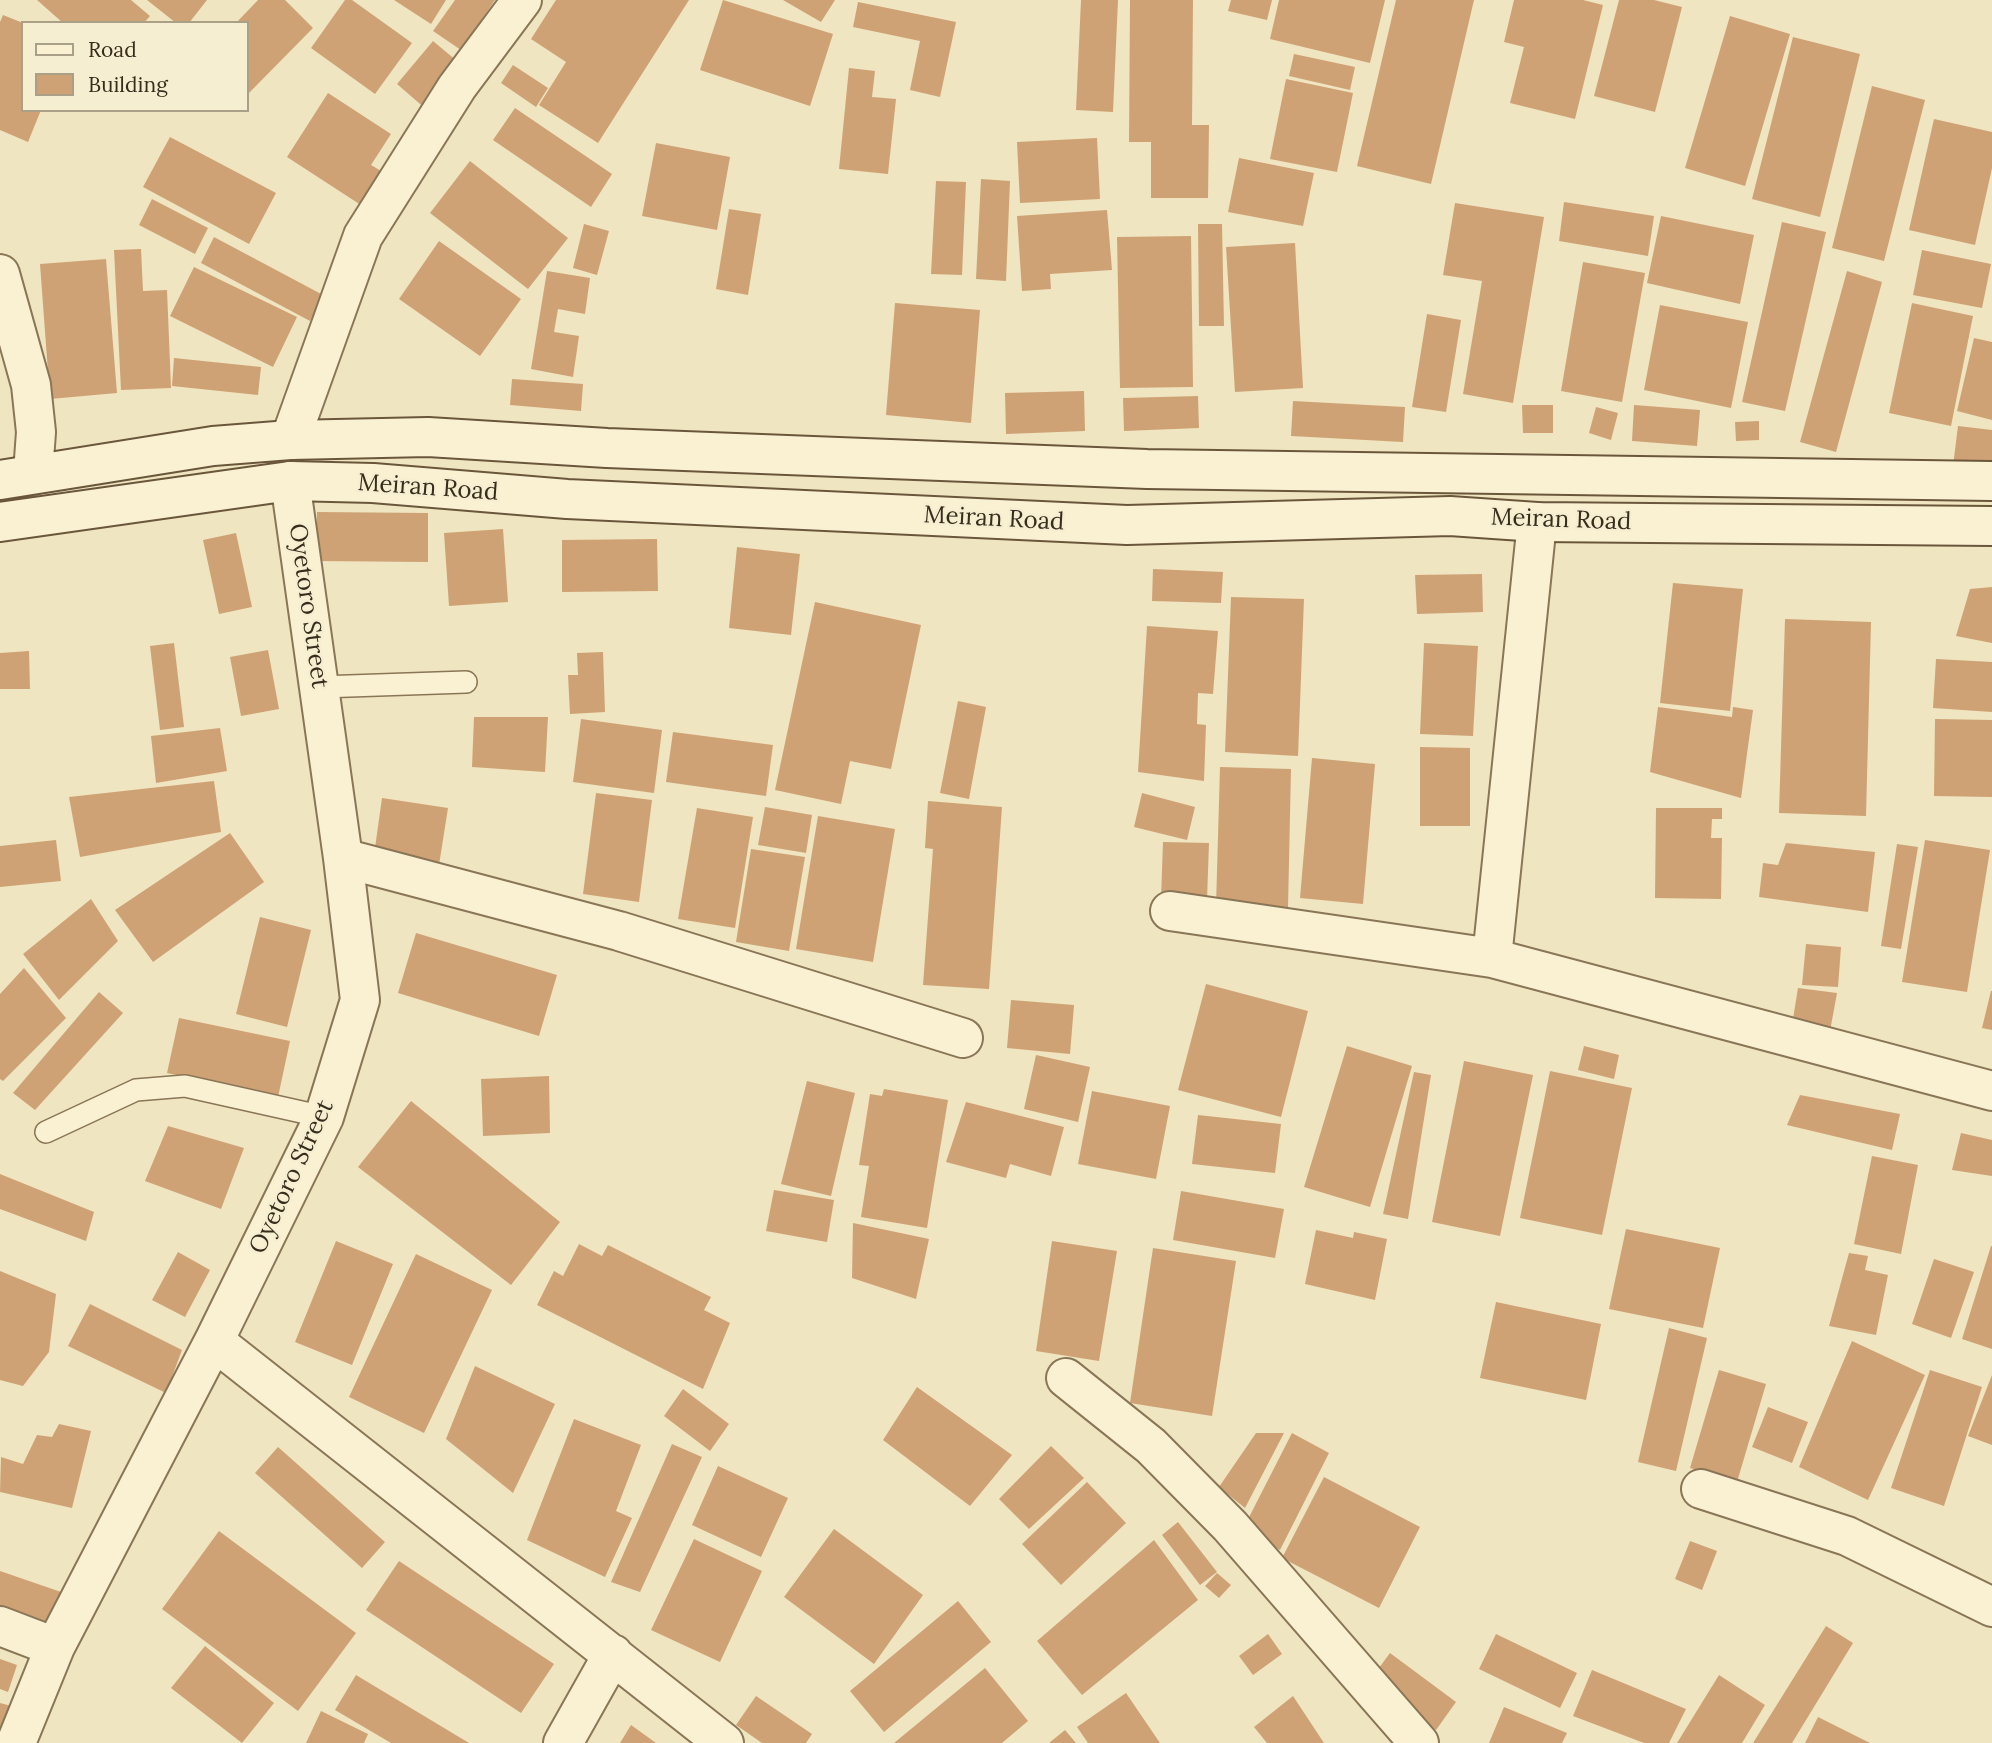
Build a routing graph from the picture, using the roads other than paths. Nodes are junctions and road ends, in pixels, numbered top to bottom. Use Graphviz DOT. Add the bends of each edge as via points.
graph roads {
  1 [pos="522,0"];
  2 [pos="0,274"];
  3 [pos="289,440"];
  4 [pos="16,476"];
  5 [pos="290,481"];
  6 [pos="1992,481"];
  7 [pos="0,522"];
  8 [pos="1536,522"];
  9 [pos="1992,526"];
  10 [pos="466,682"];
  11 [pos="320,688"];
  12 [pos="344,858"];
  13 [pos="1170,911"];
  14 [pos="1492,958"];
  15 [pos="963,1038"];
  16 [pos="1992,1091"];
  17 [pos="324,1116"];
  18 [pos="46,1132"];
  19 [pos="214,1341"];
  20 [pos="1066,1378"];
  21 [pos="1701,1489"];
  22 [pos="1992,1607"];
  23 [pos="0,1626"];
  24 [pos="55,1647"];
  25 [pos="613,1654"];
  26 [pos="16,1743"];
  27 [pos="562,1743"];
  28 [pos="724,1743"];
  29 [pos="1419,1743"];
  1 -- 3 [label="street" via="457,87 363,236"];
  2 -- 4 [label="street" via="31,385 36,432"];
  3 -- 4 [label="street, Meiran Road" via="213,446"];
  3 -- 6 [label="street, Meiran Road" via="428,437 1161,469"];
  5 -- 7 [label="street, Meiran Road"];
  5 -- 8 [label="street, Meiran Road" via="1127,525 1450,516"];
  5 -- 11 [label="street, Oyetoro Street"];
  8 -- 9 [label="street, Meiran Road"];
  8 -- 14 [label="street"];
  10 -- 11 [label="lane"];
  11 -- 12 [label="street, Oyetoro Street"];
  12 -- 15 [label="street" via="619,930"];
  12 -- 17 [label="street, Oyetoro Street" via="360,1000"];
  13 -- 14 [label="street"];
  14 -- 16 [label="street"];
  17 -- 18 [label="lane" via="185,1086 136,1090"];
  17 -- 19 [label="street, Oyetoro Street"];
  19 -- 24 [label="street, Oyetoro Street"];
  19 -- 25 [label="street"];
  20 -- 29 [label="street" via="1151,1446 1230,1526"];
  21 -- 22 [label="street" via="1847,1536"];
  23 -- 24 [label="street"];
  24 -- 26 [label="street, Oyetoro Street"];
  25 -- 27 [label="street"];
  25 -- 28 [label="street"];
}
